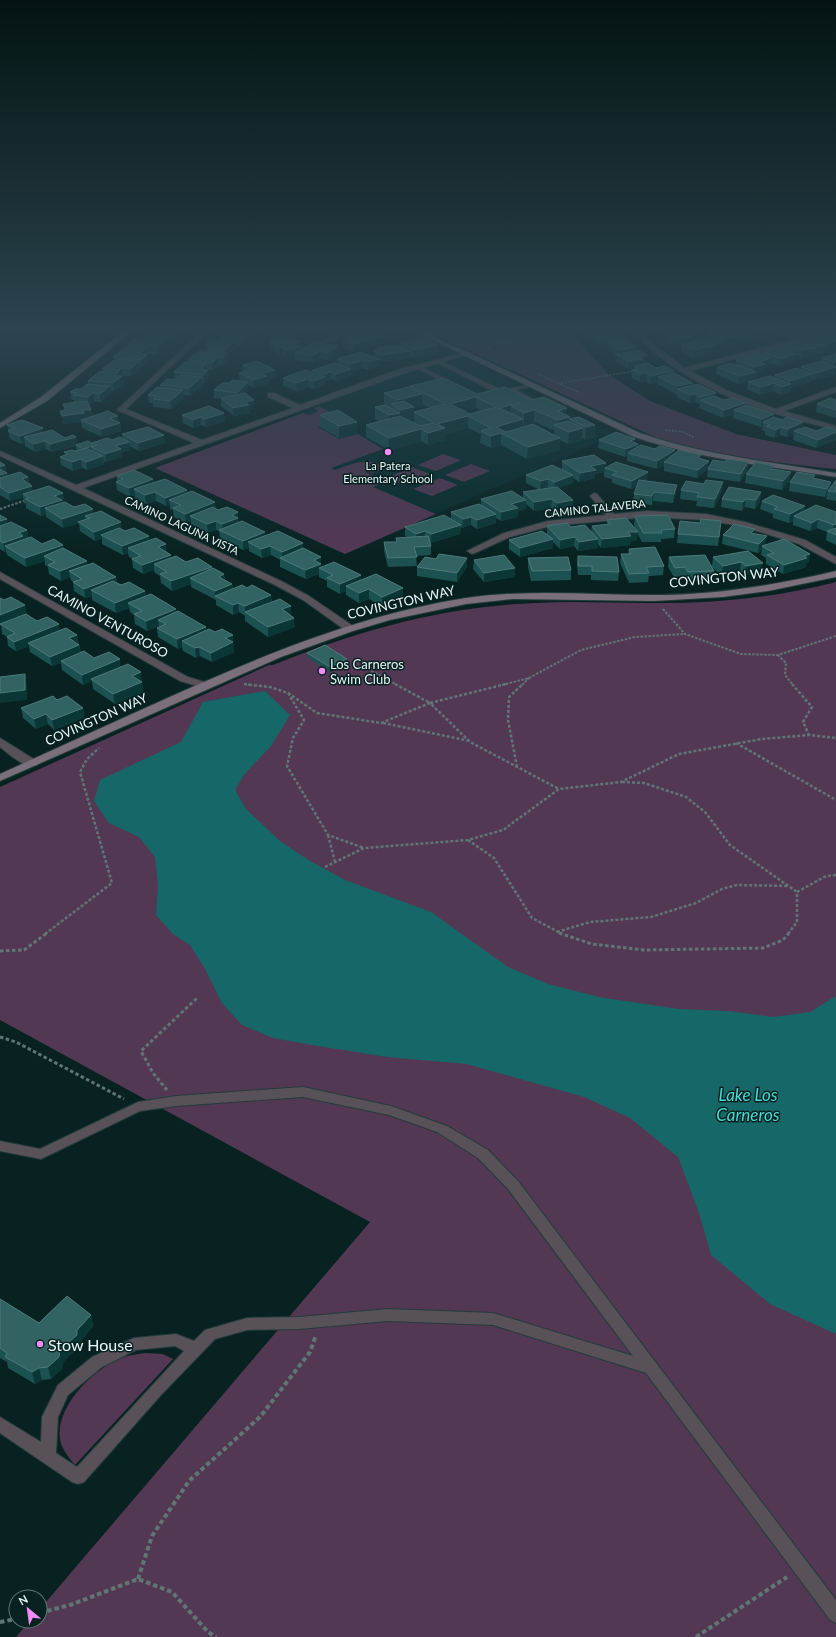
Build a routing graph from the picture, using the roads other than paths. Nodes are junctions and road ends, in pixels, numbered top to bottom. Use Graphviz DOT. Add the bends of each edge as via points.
graph roads {
  1 [pos="37,403"];
  2 [pos="128,403"];
  3 [pos="290,403"];
  4 [pos="313,403"];
  5 [pos="570,403"];
  6 [pos="754,403"];
  7 [pos="798,403"];
  8 [pos="300,408"];
  9 [pos="778,411"];
  10 [pos="0,426"];
  11 [pos="836,428"];
  12 [pos="201,443"];
  13 [pos="0,453"];
  14 [pos="836,475"];
  15 [pos="76,488"];
  16 [pos="594,496"];
  17 [pos="610,516"];
  18 [pos="472,550"];
  19 [pos="836,561"];
  20 [pos="836,574"];
  21 [pos="0,575"];
  22 [pos="12,582"];
  23 [pos="0,587"];
  24 [pos="349,628"];
  25 [pos="204,685"];
  26 [pos="0,741"];
  27 [pos="33,763"];
  28 [pos="0,778"];
  29 [pos="0,1146"];
  30 [pos="196,1349"];
  31 [pos="650,1368"];
  32 [pos="0,1424"];
  33 [pos="48,1456"];
  34 [pos="836,1614"];
  1 -- 10 [label="street"];
  2 -- 12 [label="street" via="121,410"];
  3 -- 8 [label="street"];
  4 -- 8 [label="street"];
  5 -- 14 [label="street" via="643,438 696,452"];
  6 -- 9 [label="street"];
  7 -- 9 [label="street"];
  8 -- 12 [label="street"];
  9 -- 11 [label="street"];
  12 -- 15 [label="street"];
  13 -- 15 [label="street, CAMINO LAGUNA VISTA"];
  15 -- 24 [label="street, CAMINO LAGUNA VISTA" via="278,583 306,598"];
  16 -- 17 [label="street"];
  17 -- 18 [label="street, CAMINO TALAVERA" via="526,529"];
  17 -- 19 [label="street, CAMINO TALAVERA" via="647,514 706,517 742,524 802,542"];
  20 -- 24 [label="street, COVINGTON WAY" via="797,583 720,594 654,598 561,595 503,597 464,602"];
  21 -- 22 [label="street, CAMINO VENTUROSO"];
  22 -- 23 [label="street"];
  22 -- 25 [label="street, CAMINO VENTUROSO" via="184,679"];
  24 -- 25 [label="street, COVINGTON WAY" via="275,654"];
  25 -- 27 [label="street, COVINGTON WAY"];
  26 -- 27 [label="street"];
  27 -- 28 [label="street, COVINGTON WAY"];
  29 -- 31 [label="lane" via="40,1154 138,1107 176,1101 303,1092 391,1111 442,1129 483,1154 513,1185"];
  30 -- 31 [label="lane" via="210,1334 247,1324 388,1315 493,1318"];
  30 -- 33 [label="lane" via="78,1477"];
  30 -- 33 [label="lane" via="176,1340 134,1344 97,1362 63,1390 50,1417"];
  31 -- 34 [label="lane"];
  32 -- 33 [label="lane"];
}
